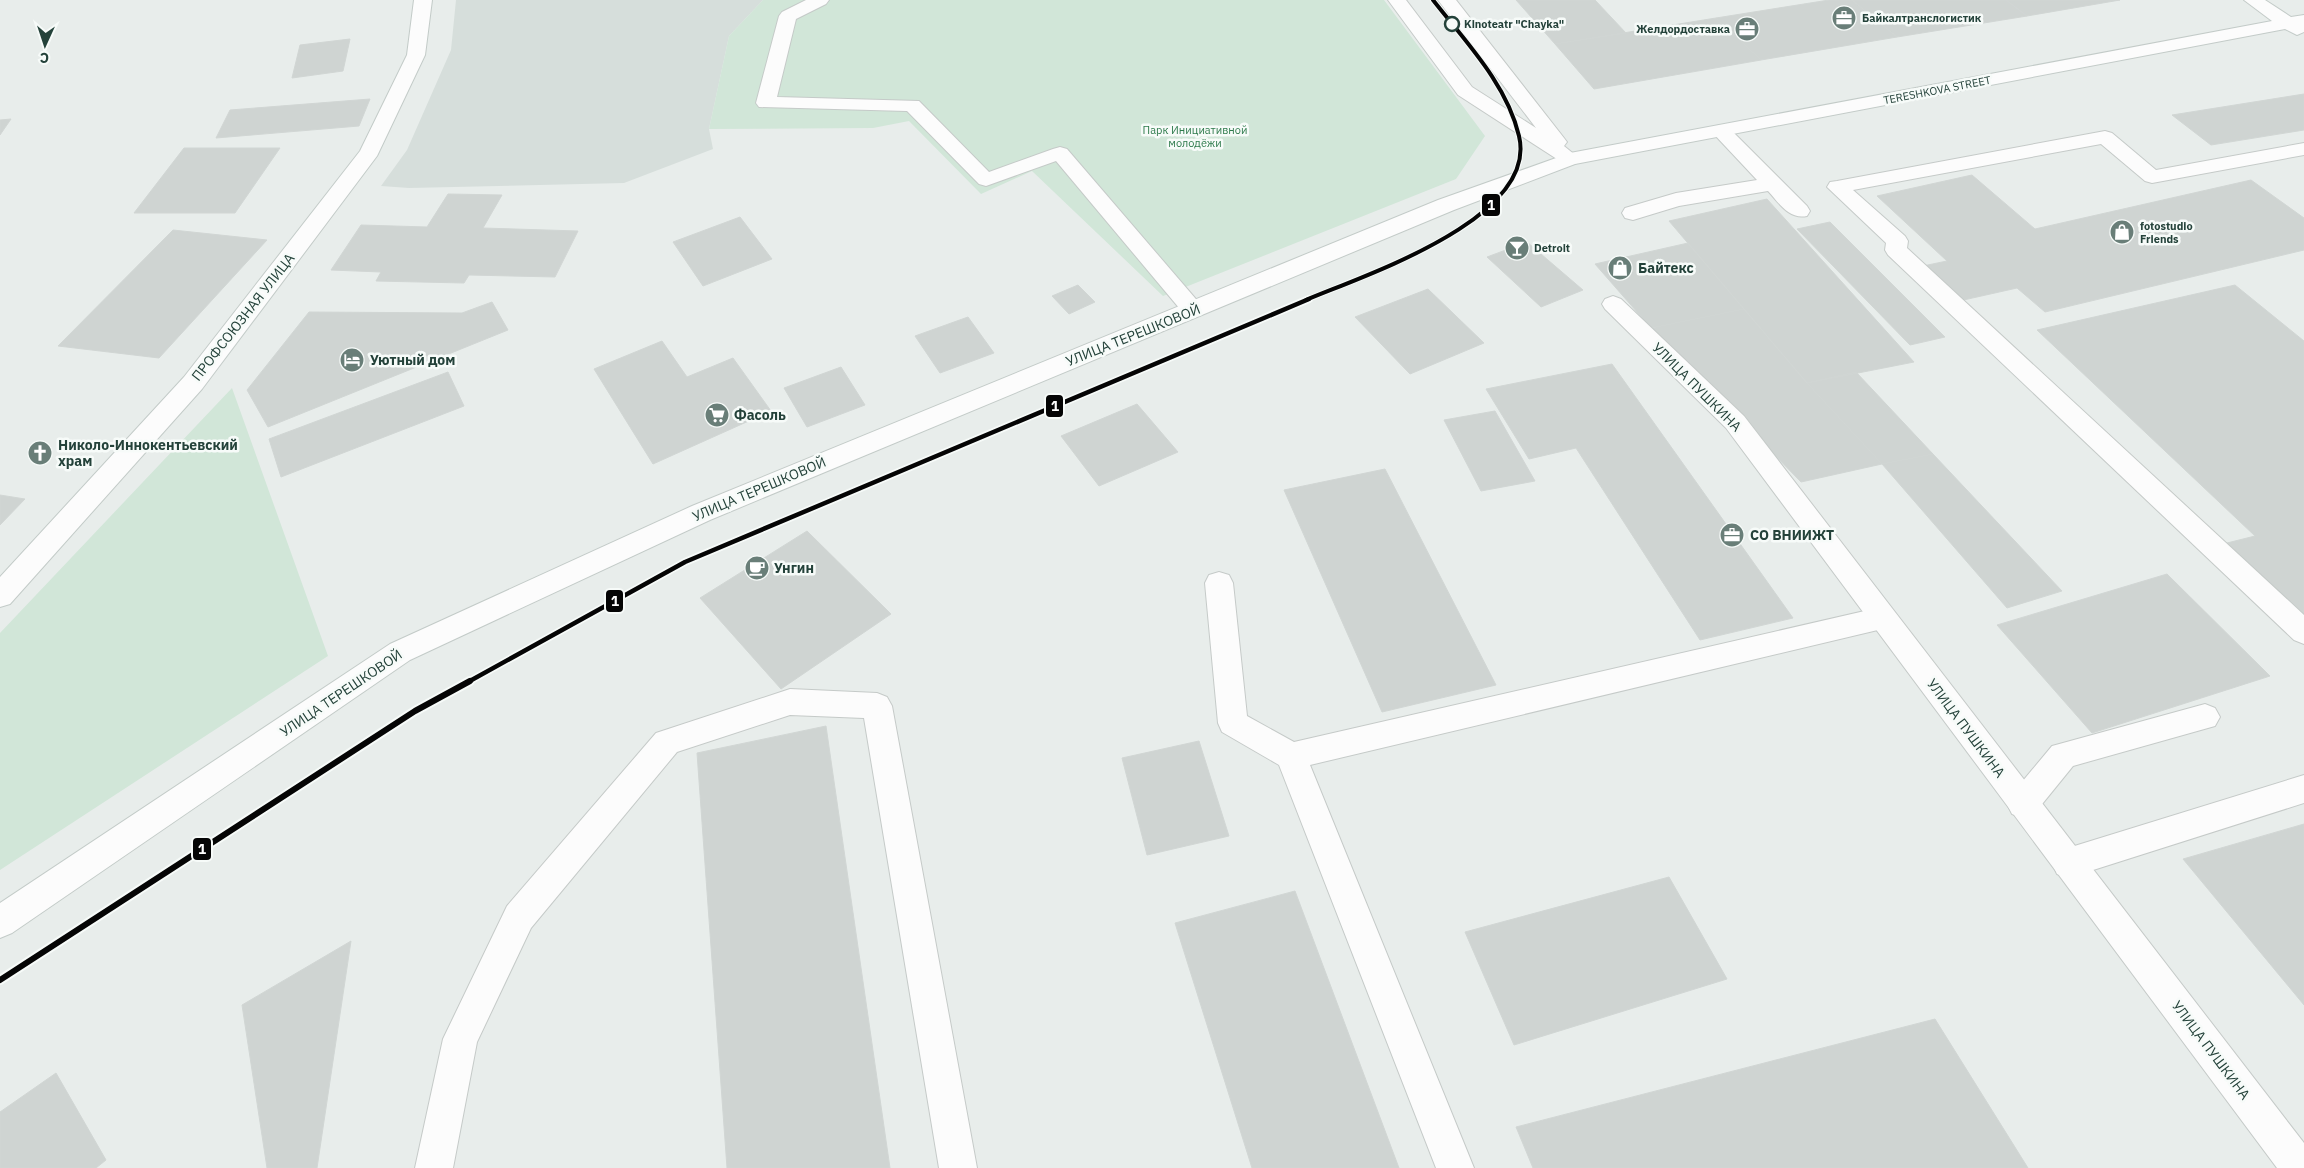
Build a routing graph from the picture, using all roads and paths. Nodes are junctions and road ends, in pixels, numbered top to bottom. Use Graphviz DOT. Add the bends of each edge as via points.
graph roads {
  1 [pos="422,0"];
  2 [pos="820,0"];
  3 [pos="1397,0"];
  4 [pos="1447,0"];
  5 [pos="2252,0"];
  6 [pos="2299,26"];
  7 [pos="1721,131"];
  8 [pos="2304,150"];
  9 [pos="1570,159"];
  10 [pos="1773,184"];
  11 [pos="1798,211"];
  12 [pos="1633,213"];
  13 [pos="1613,304"];
  14 [pos="1193,310"];
  15 [pos="1220,583"];
  16 [pos="0,596"];
  17 [pos="1882,618"];
  18 [pos="2304,632"];
  19 [pos="2205,717"];
  20 [pos="1291,756"];
  21 [pos="2304,789"];
  22 [pos="2023,804"];
  23 [pos="2068,863"];
  24 [pos="0,922"];
  25 [pos="434,1168"];
  26 [pos="958,1168"];
  27 [pos="1455,1168"];
  28 [pos="2300,1168"];
  1 -- 16 [label="street, ПРОФСОЮЗНАЯ УЛИЦА" via="416,55 370,152 193,383"];
  2 -- 14 [label="street" via="788,16 766,103 912,105 986,180 1060,153"];
  3 -- 9 [label="street" via="1465,91"];
  4 -- 9 [label="street"];
  5 -- 6 [label="street"];
  6 -- 7 [label="street, TERESHKOVA STREET"];
  7 -- 9 [label="street, TERESHKOVA STREET"];
  7 -- 10 [label="street"];
  8 -- 18 [label="street" via="2152,177 2105,137 1837,187 1897,241 1896,250"];
  9 -- 14 [label="street, УЛИЦА ТЕРЕШКОВОЙ" via="1446,205"];
  10 -- 11 [label="street"];
  10 -- 12 [label="street" via="1676,200"];
  13 -- 17 [label="street, УЛИЦА ПУШКИНА" via="1735,422"];
  14 -- 24 [label="street, УЛИЦА ТЕРЕШКОВОЙ" via="701,513 400,652"];
  15 -- 20 [label="street" via="1233,723"];
  17 -- 20 [label="street"];
  17 -- 22 [label="street, УЛИЦА ПУШКИНА"];
  19 -- 22 [label="street" via="2063,755"];
  20 -- 27 [label="street"];
  21 -- 23 [label="street"];
  22 -- 23 [label="street, УЛИЦА ПУШКИНА"];
  23 -- 28 [label="street, УЛИЦА ПУШКИНА"];
  25 -- 26 [label="street" via="460,1039 519,917 667,742 790,702 877,706"];
}
